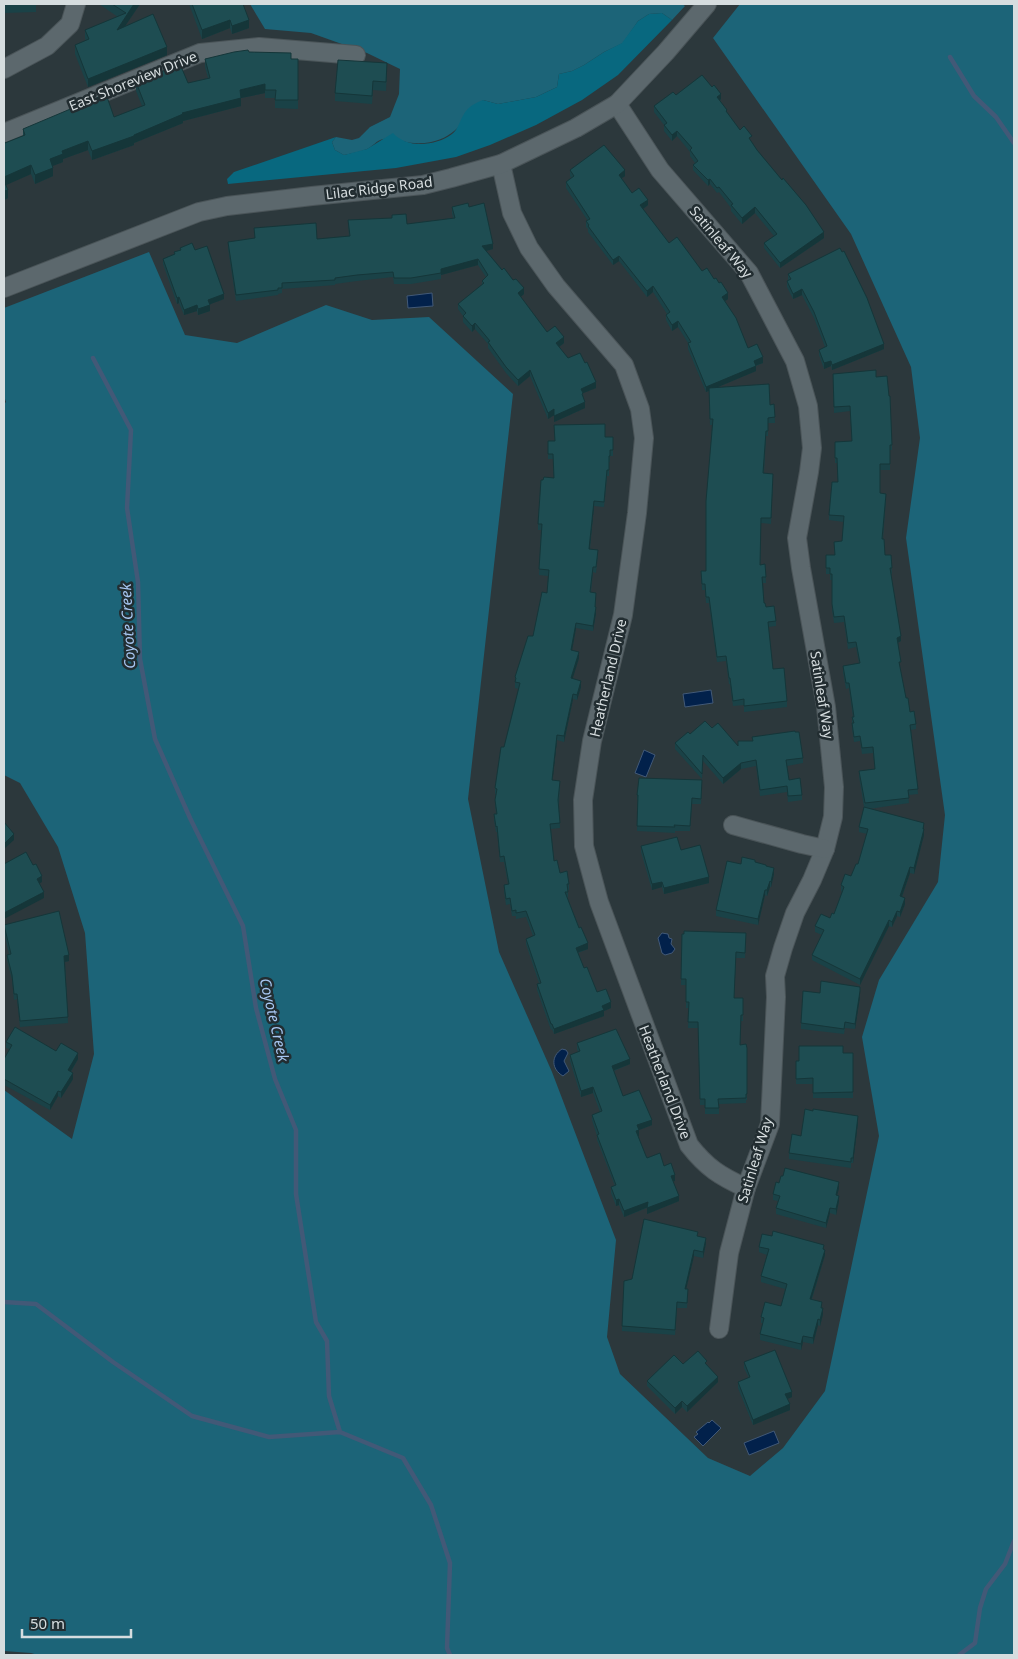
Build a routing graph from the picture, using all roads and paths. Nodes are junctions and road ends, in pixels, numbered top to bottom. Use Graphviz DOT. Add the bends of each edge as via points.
graph roads {
  1 [pos="76,4"];
  2 [pos="707,4"];
  3 [pos="356,55"];
  4 [pos="4,70"];
  5 [pos="617,104"];
  6 [pos="4,132"];
  7 [pos="501,164"];
  8 [pos="4,288"];
  9 [pos="733,825"];
  10 [pos="825,849"];
  11 [pos="746,1188"];
  12 [pos="720,1329"];
  1 -- 4 [label="street" via="70,24 47,46"];
  2 -- 5 [label="street, Lilac Ridge Road"];
  3 -- 6 [label="street, East Shoreview Drive" via="259,47 200,53"];
  5 -- 7 [label="street, Lilac Ridge Road"];
  5 -- 10 [label="street, Satinleaf Way" via="660,170 749,273 795,361 808,406 812,448 810,472 797,538 826,707 834,787 833,817"];
  7 -- 8 [label="street, Lilac Ridge Road" via="423,184 199,212"];
  7 -- 11 [label="street, Heatherland Drive" via="512,213 529,248 556,286 624,365 640,409 644,438 637,513 623,615 592,741 583,800 584,846 599,902 689,1145 702,1162 719,1175"];
  9 -- 10 [label="street"];
  10 -- 11 [label="street, Satinleaf Way" via="795,912 775,976 770,1124"];
  11 -- 12 [label="street, Satinleaf Way" via="729,1253"];
}
